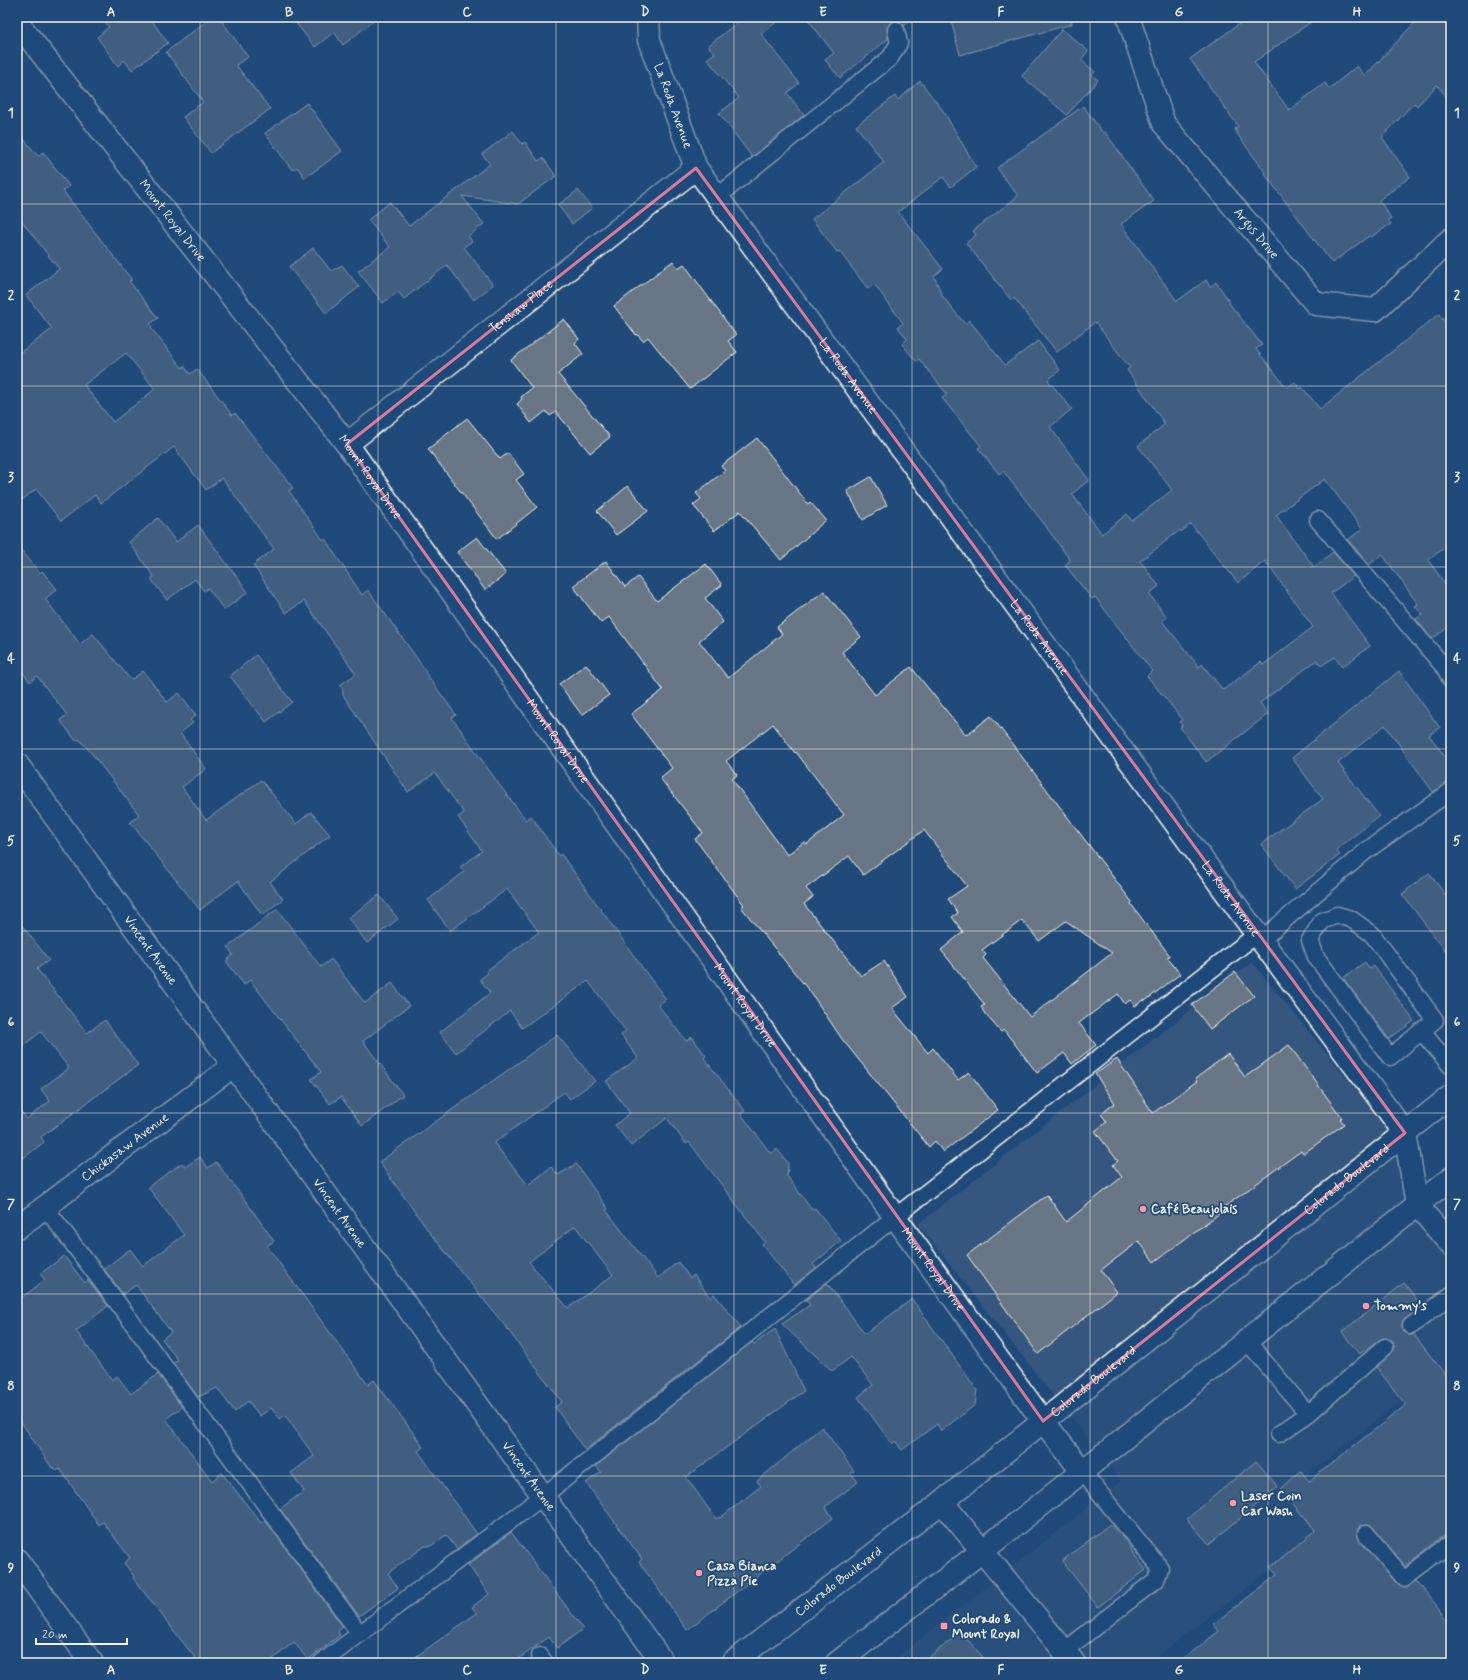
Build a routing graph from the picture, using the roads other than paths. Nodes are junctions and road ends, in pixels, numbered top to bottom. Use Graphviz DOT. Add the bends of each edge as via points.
graph roads {
  1 [pos="648,17"];
  2 [pos="1128,17"];
  3 [pos="17,22"];
  4 [pos="896,30"];
  5 [pos="696,168"];
  6 [pos="717,197"];
  7 [pos="1451,239"];
  8 [pos="347,444"];
  9 [pos="1318,520"];
  10 [pos="1449,670"];
  11 [pos="17,764"];
  12 [pos="1451,791"];
  13 [pos="1259,937"];
  14 [pos="1422,1031"];
  15 [pos="233,1066"];
  16 [pos="1451,1066"];
  17 [pos="1451,1096"];
  18 [pos="1406,1133"];
  19 [pos="1451,1178"];
  20 [pos="1417,1205"];
  21 [pos="45,1207"];
  22 [pos="895,1217"];
  23 [pos="17,1228"];
  24 [pos="1451,1245"];
  25 [pos="1451,1295"];
  26 [pos="1411,1326"];
  27 [pos="1247,1341"];
  28 [pos="1385,1347"];
  29 [pos="1308,1414"];
  30 [pos="1043,1422"];
  31 [pos="1279,1434"];
  32 [pos="1082,1472"];
  33 [pos="542,1497"];
  34 [pos="942,1502"];
  35 [pos="1366,1533"];
  36 [pos="1451,1542"];
  37 [pos="981,1552"];
  38 [pos="19,1567"];
  39 [pos="360,1634"];
  40 [pos="1069,1657"];
  41 [pos="92,1663"];
  42 [pos="321,1663"];
  43 [pos="663,1663"];
  44 [pos="732,1663"];
  45 [pos="837,1663"];
  1 -- 5 [label="street, La Roda Avenue" via="649,40"];
  2 -- 7 [label="street, Argus Drive" via="1164,124 1316,304 1376,310"];
  3 -- 8 [label="street, Mount Royal Drive"];
  4 -- 6 [label="lane" via="899,43 890,58"];
  5 -- 6 [label="street, La Roda Avenue"];
  5 -- 8 [label="street, Tenshaw Place"];
  6 -- 13 [label="street, La Roda Avenue"];
  8 -- 22 [label="street, Mount Royal Drive"];
  9 -- 10 [label="lane"];
  11 -- 15 [label="street, Vincent Avenue"];
  12 -- 13 [label="lane" via="1366,851"];
  13 -- 18 [label="street, La Roda Avenue"];
  13 -- 22 [label="lane"];
  14 -- 14 [label="lane" via="1436,1020 1372,934 1351,920 1337,915 1322,921 1310,940 1316,957 1390,1057"];
  14 -- 16 [label="lane"];
  15 -- 21 [label="street, Chickasaw Avenue"];
  15 -- 33 [label="street, Vincent Avenue"];
  17 -- 18 [label="street, Colorado Boulevard"];
  18 -- 20 [label="street, La Roda Avenue"];
  18 -- 30 [label="street, Colorado Boulevard"];
  19 -- 20 [label="street"];
  20 -- 24 [label="street"];
  20 -- 27 [label="street"];
  21 -- 23 [label="street, Chickasaw Avenue"];
  21 -- 39 [label="lane"];
  22 -- 30 [label="street, Mount Royal Drive"];
  22 -- 33 [label="lane"];
  25 -- 26 [label="lane"];
  27 -- 29 [label="lane"];
  27 -- 32 [label="street"];
  28 -- 29 [label="lane"];
  29 -- 31 [label="lane"];
  30 -- 32 [label="street, Mount Royal Drive"];
  30 -- 34 [label="street, Colorado Boulevard"];
  32 -- 37 [label="street"];
  32 -- 40 [label="lane" via="1160,1568 1156,1580"];
  33 -- 39 [label="lane"];
  33 -- 43 [label="street, Vincent Avenue"];
  34 -- 37 [label="street"];
  34 -- 44 [label="street, Colorado Boulevard"];
  35 -- 36 [label="lane" via="1404,1579"];
  37 -- 40 [label="street"];
  37 -- 45 [label="street"];
  38 -- 41 [label="street"];
  39 -- 42 [label="lane"];
}
